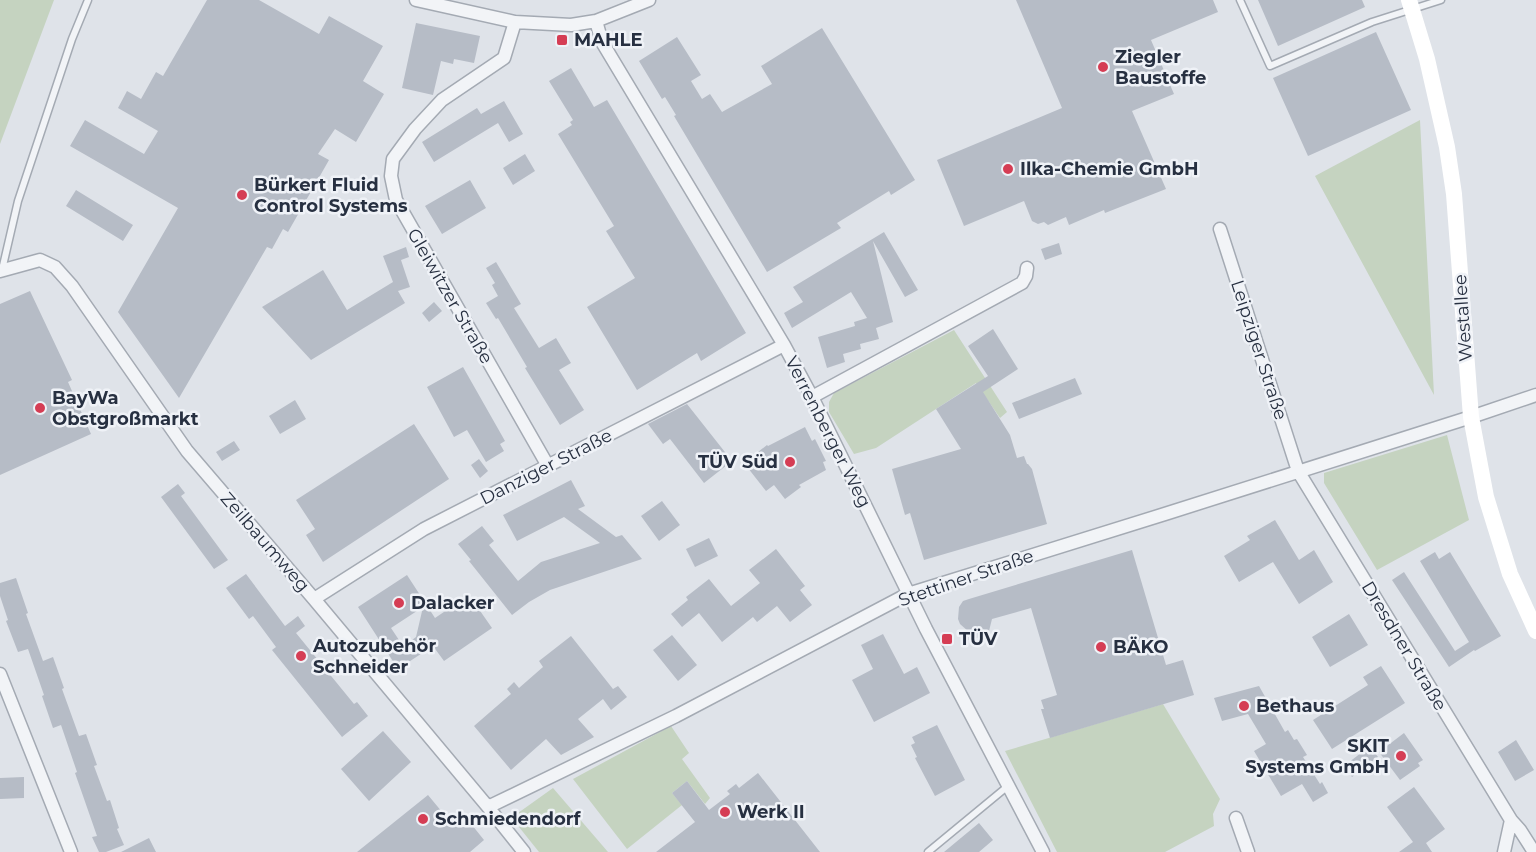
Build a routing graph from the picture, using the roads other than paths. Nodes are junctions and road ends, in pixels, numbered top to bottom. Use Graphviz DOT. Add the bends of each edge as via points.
graph roads {
  1 [pos="88,0"];
  2 [pos="416,0"];
  3 [pos="648,0"];
  4 [pos="1240,0"];
  5 [pos="1441,0"];
  6 [pos="1410,5"];
  7 [pos="596,21"];
  8 [pos="515,22"];
  9 [pos="1220,229"];
  10 [pos="1027,268"];
  11 [pos="1,271"];
  12 [pos="784,345"];
  13 [pos="1536,395"];
  14 [pos="812,398"];
  15 [pos="1471,417"];
  16 [pos="548,466"];
  17 [pos="1298,471"];
  18 [pos="908,594"];
  19 [pos="314,599"];
  20 [pos="1536,631"];
  21 [pos="0,674"];
  22 [pos="1008,786"];
  23 [pos="488,807"];
  24 [pos="1236,818"];
  25 [pos="1511,820"];
  26 [pos="71,852"];
  27 [pos="524,852"];
  28 [pos="928,852"];
  29 [pos="1043,852"];
  30 [pos="1248,852"];
  31 [pos="1504,852"];
  32 [pos="1533,852"];
  1 -- 11 [label="lane" via="18,201"];
  2 -- 8 [label="street"];
  3 -- 7 [label="street"];
  4 -- 6 [label="lane" via="1270,66"];
  5 -- 6 [label="lane"];
  6 -- 15 [label="main road, Westallee" via="1427,59 1454,194"];
  7 -- 8 [label="street" via="571,25"];
  7 -- 12 [label="street, Verrenberger Weg" via="602,42"];
  8 -- 16 [label="street, Gleiwitzer Straße" via="504,58 442,100 393,159 391,176 396,200"];
  9 -- 17 [label="street, Leipziger Straße"];
  10 -- 14 [label="street" via="1022,283"];
  11 -- 19 [label="street, Zeilbaumweg" via="40,260 55,267 187,451"];
  12 -- 14 [label="street, Verrenberger Weg"];
  12 -- 16 [label="street, Danziger Straße"];
  13 -- 15 [label="street, Stettiner Straße"];
  14 -- 18 [label="street, Verrenberger Weg"];
  15 -- 17 [label="street, Stettiner Straße"];
  15 -- 20 [label="main road, Westallee" via="1489,508 1510,574"];
  16 -- 19 [label="street, Danziger Straße" via="424,530"];
  17 -- 18 [label="street, Stettiner Straße"];
  17 -- 25 [label="street, Dresdner Straße"];
  18 -- 22 [label="street, Verrenberger Weg"];
  18 -- 23 [label="street, Stettiner Straße" via="676,716"];
  19 -- 23 [label="street, Zeilbaumweg"];
  21 -- 26 [label="street"];
  22 -- 28 [label="lane"];
  22 -- 29 [label="street, Verrenberger Weg"];
  23 -- 27 [label="street, Zeilbaumweg"];
  24 -- 30 [label="street"];
  25 -- 31 [label="street"];
  25 -- 32 [label="street, Dresdner Straße"];
}
